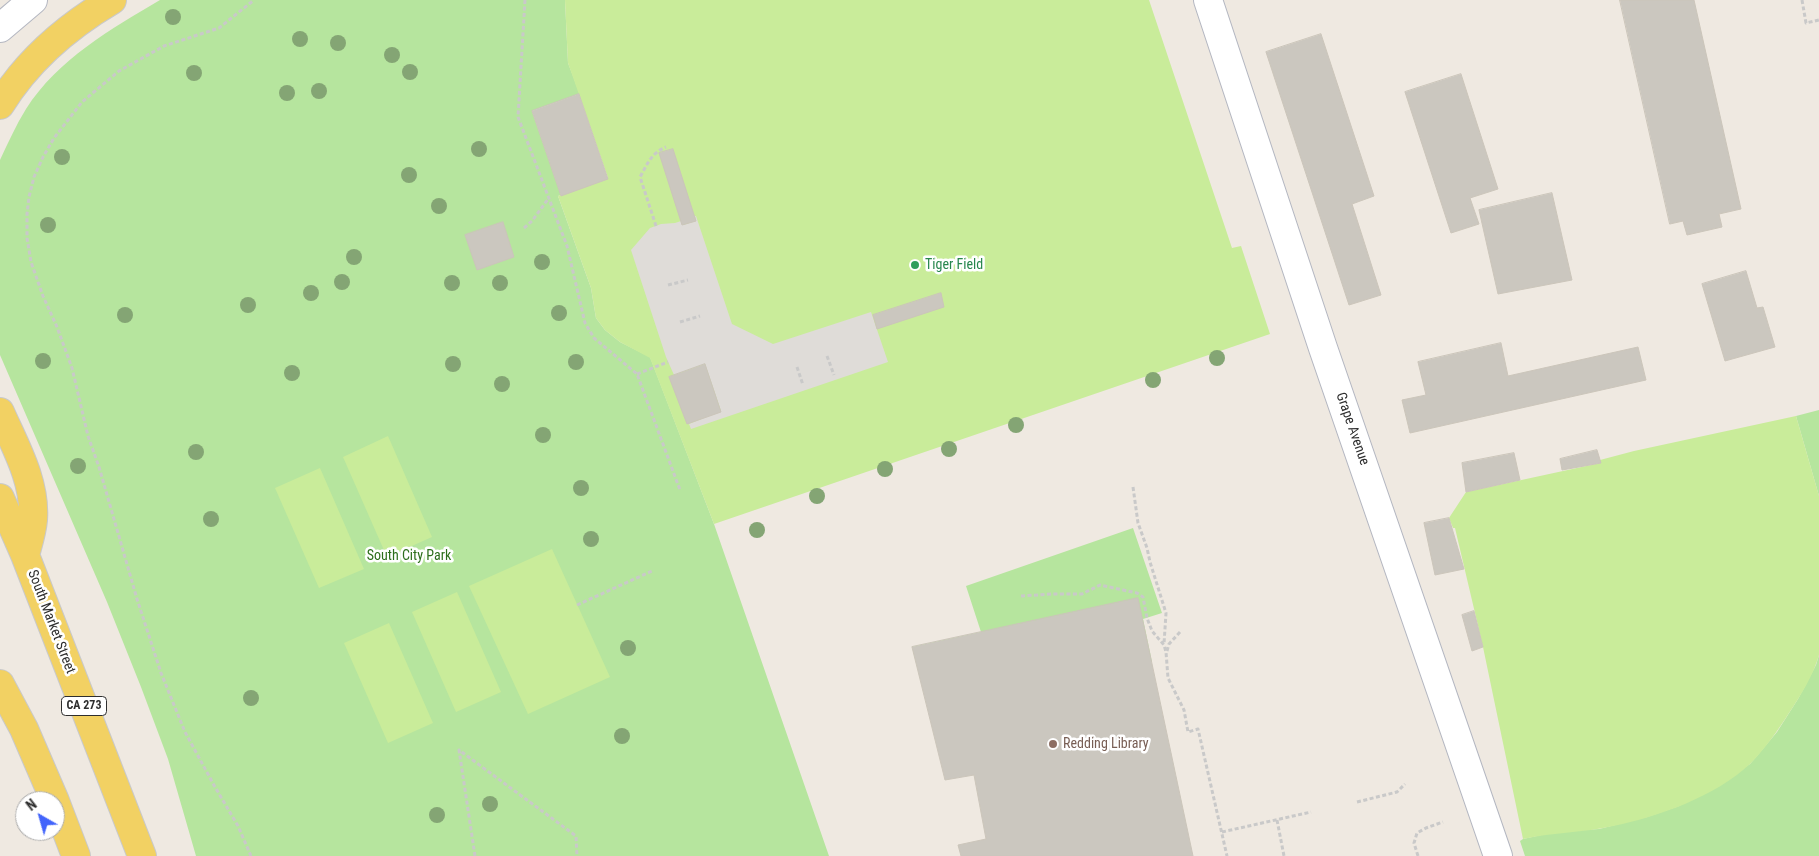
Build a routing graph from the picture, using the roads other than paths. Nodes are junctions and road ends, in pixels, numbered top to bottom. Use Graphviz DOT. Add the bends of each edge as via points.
graph roads {
  1 [pos="33,0"];
  2 [pos="112,0"];
  3 [pos="1208,0"];
  4 [pos="0,28"];
  5 [pos="0,106"];
  6 [pos="0,412"];
  7 [pos="0,498"];
  8 [pos="25,555"];
  9 [pos="0,684"];
  10 [pos="51,791"];
  11 [pos="65,827"];
  12 [pos="76,856"];
  13 [pos="142,856"];
  14 [pos="1498,856"];
  1 -- 4 [label="street"];
  2 -- 5 [label="main road" via="51,45 24,73"];
  3 -- 14 [label="street, Grape Avenue" via="1323,348"];
  6 -- 8 [label="main road" via="29,480 33,521"];
  7 -- 8 [label="main road, CA 273"];
  8 -- 13 [label="main road, South Market Street / CA 273"];
  9 -- 10 [label="main road"];
  11 -- 12 [label="main road"];
}
